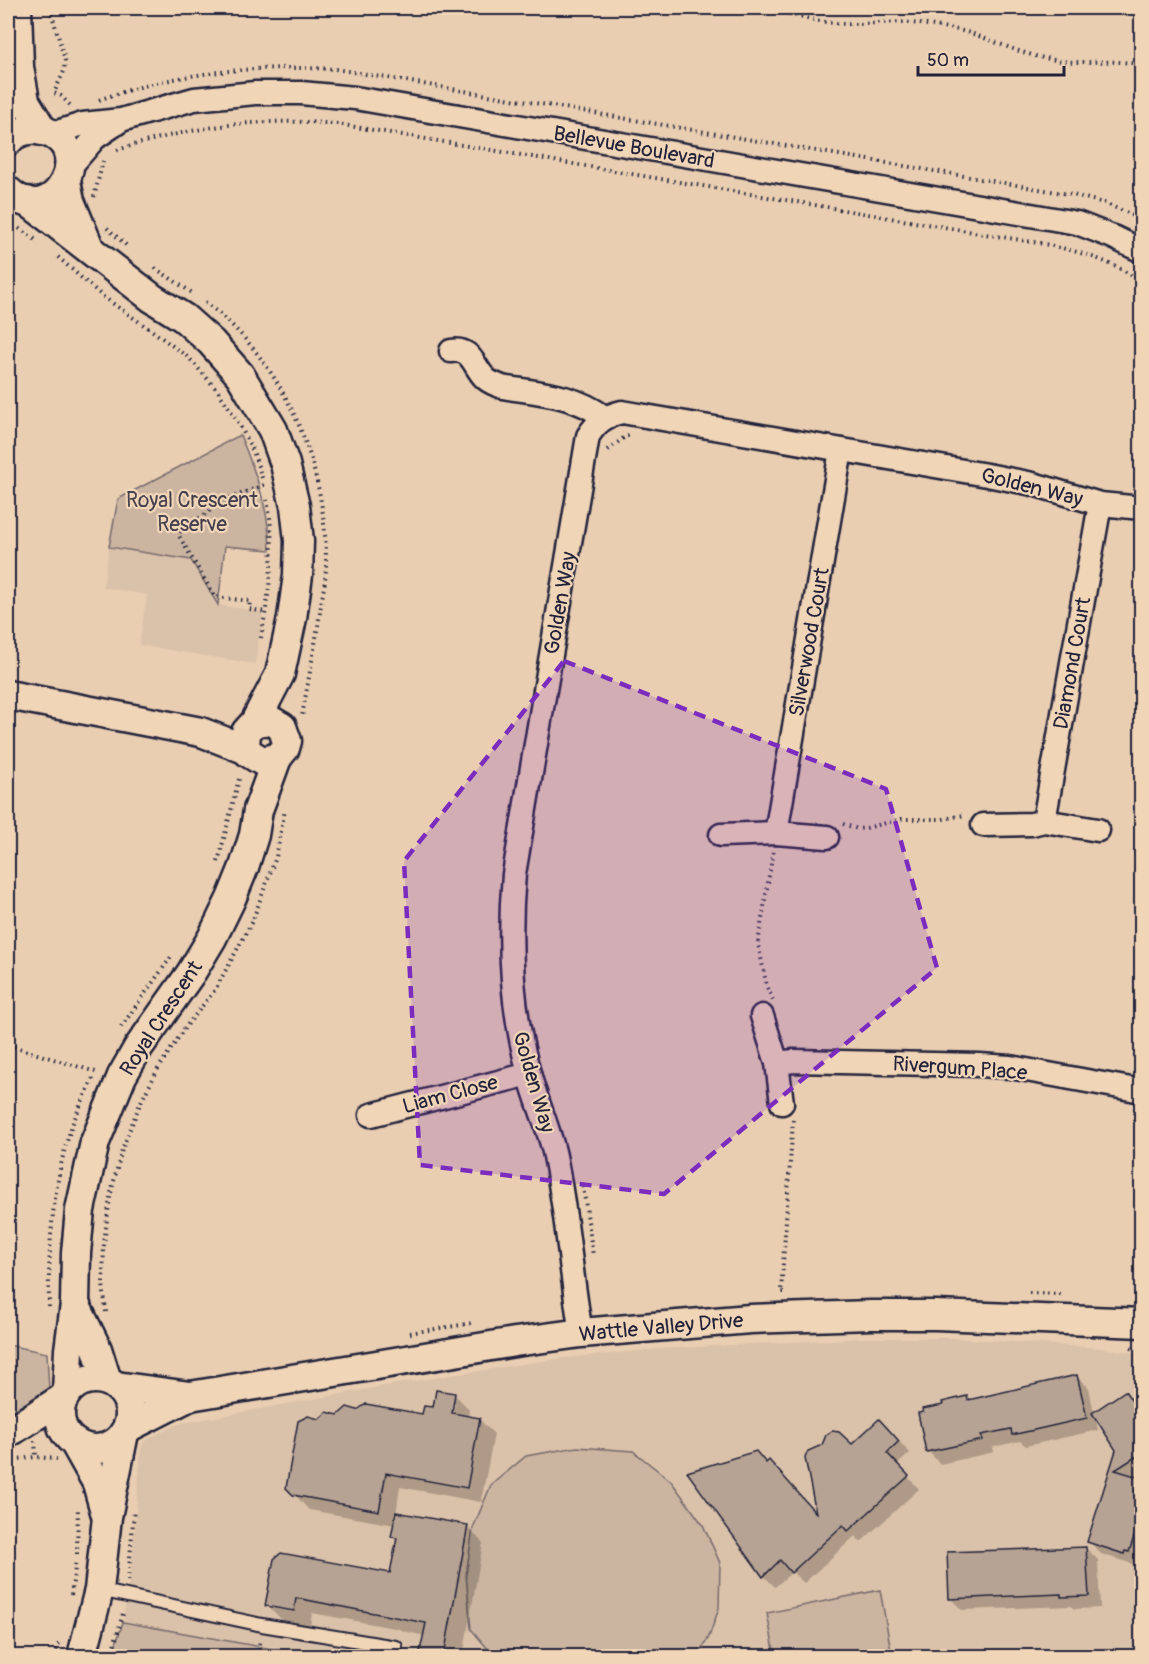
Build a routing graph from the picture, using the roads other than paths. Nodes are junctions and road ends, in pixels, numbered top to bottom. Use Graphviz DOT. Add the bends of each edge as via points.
graph roads {
  1 [pos="17,8"];
  2 [pos="121,120"];
  3 [pos="47,133"];
  4 [pos="8,141"];
  5 [pos="68,174"];
  6 [pos="14,196"];
  7 [pos="89,247"];
  8 [pos="1142,251"];
  9 [pos="451,351"];
  10 [pos="604,417"];
  11 [pos="842,450"];
  12 [pos="1100,504"];
  13 [pos="1142,508"];
  14 [pos="8,695"];
  15 [pos="257,736"];
  16 [pos="258,810"];
  17 [pos="975,820"];
  18 [pos="1044,821"];
  19 [pos="834,830"];
  20 [pos="1098,830"];
  21 [pos="776,833"];
  22 [pos="721,835"];
  23 [pos="768,1009"];
  24 [pos="777,1063"];
  25 [pos="529,1074"];
  26 [pos="1142,1091"];
  27 [pos="787,1109"];
  28 [pos="371,1115"];
  29 [pos="75,1304"];
  30 [pos="580,1333"];
  31 [pos="1138,1334"];
  32 [pos="112,1383"];
  33 [pos="65,1395"];
  34 [pos="190,1396"];
  35 [pos="126,1430"];
  36 [pos="8,1433"];
  37 [pos="71,1439"];
  38 [pos="107,1518"];
  39 [pos="112,1593"];
  40 [pos="396,1647"];
  41 [pos="82,1656"];
  1 -- 3 [label="street" via="19,67 25,101"];
  2 -- 3 [label="street, Bellevue Boulevard"];
  2 -- 5 [label="street, Bellevue Boulevard" via="95,138"];
  2 -- 8 [label="street, Bellevue Boulevard" via="194,99 255,93 355,98 1067,222"];
  3 -- 4 [label="street" via="21,132"];
  3 -- 5 [label="street" via="65,148"];
  5 -- 6 [label="street" via="60,191 50,198 38,202"];
  5 -- 7 [label="street" via="70,201"];
  6 -- 7 [label="street"];
  7 -- 15 [label="street" via="211,342 240,375 273,430 285,464 299,541 298,575 280,674"];
  9 -- 10 [label="street" via="466,352 492,383 574,399"];
  10 -- 11 [label="street, Golden Way" via="622,412"];
  10 -- 25 [label="street, Golden Way" via="588,436 514,874 510,917 513,988"];
  11 -- 12 [label="street, Golden Way" via="1033,484"];
  11 -- 21 [label="street, Silverwood Court"];
  12 -- 13 [label="street, Golden Way"];
  12 -- 18 [label="street, Diamond Court"];
  14 -- 15 [label="street" via="201,732"];
  15 -- 16 [label="street, Royal Crescent" via="254,772"];
  15 -- 16 [label="street, Royal Crescent" via="287,741"];
  16 -- 29 [label="street, Royal Crescent" via="244,867 212,938 138,1048 119,1082 95,1142 80,1210"];
  17 -- 18 [label="street" via="1032,824"];
  18 -- 20 [label="street"];
  19 -- 21 [label="street"];
  21 -- 22 [label="street"];
  23 -- 24 [label="street"];
  24 -- 26 [label="street, Rivergum Place" via="980,1065"];
  24 -- 27 [label="street"];
  25 -- 28 [label="street, Liam Close"];
  25 -- 30 [label="street, Golden Way" via="565,1210"];
  29 -- 32 [label="street, Royal Crescent"];
  29 -- 33 [label="street, Royal Crescent"];
  30 -- 31 [label="street, Wattle Valley Drive" via="750,1319 860,1315 1023,1317"];
  30 -- 34 [label="street, Wattle Valley Drive"];
  32 -- 33 [label="street" via="96,1378 86,1380 75,1384"];
  32 -- 34 [label="street, Wattle Valley Drive"];
  32 -- 35 [label="street" via="129,1405"];
  33 -- 36 [label="street"];
  33 -- 37 [label="street" via="60,1418"];
  34 -- 35 [label="street, Wattle Valley Drive"];
  35 -- 37 [label="street" via="107,1447 96,1449"];
  35 -- 38 [label="street"];
  36 -- 37 [label="street"];
  37 -- 38 [label="street" via="97,1483"];
  38 -- 39 [label="street"];
  39 -- 40 [label="lane" via="262,1625"];
  39 -- 41 [label="street"];
}
